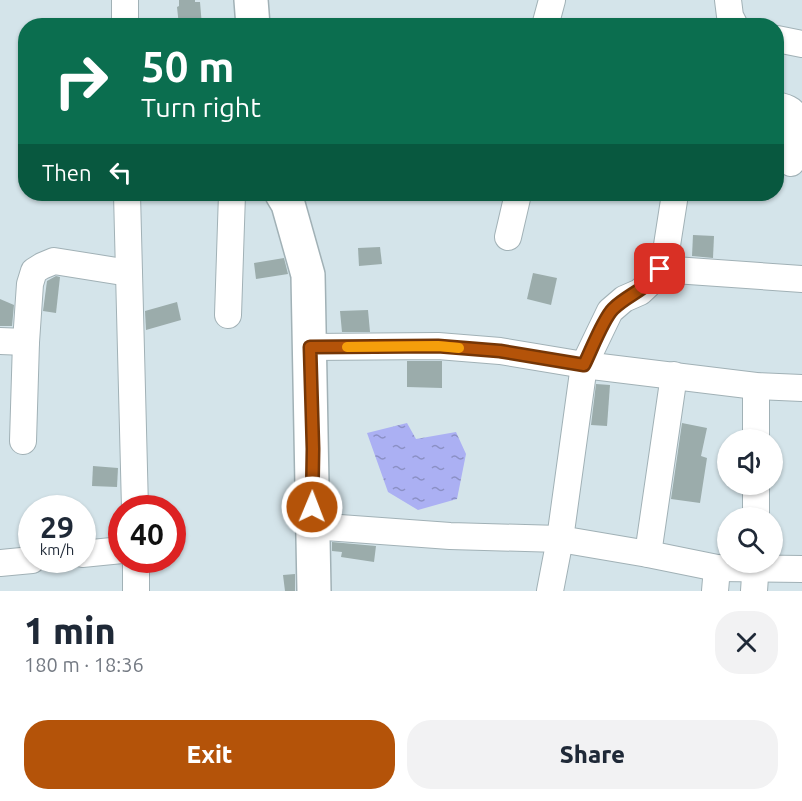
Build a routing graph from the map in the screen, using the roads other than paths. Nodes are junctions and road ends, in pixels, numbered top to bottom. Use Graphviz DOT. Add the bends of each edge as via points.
graph roads {
  1 [pos="125,0"];
  2 [pos="251,0"];
  3 [pos="552,0"];
  4 [pos="728,0"];
  5 [pos="125,18"];
  6 [pos="253,18"];
  7 [pos="547,18"];
  8 [pos="731,18"];
  9 [pos="784,40"];
  10 [pos="802,44"];
  11 [pos="784,107"];
  12 [pos="790,163"];
  13 [pos="127,201"];
  14 [pos="232,201"];
  15 [pos="292,201"];
  16 [pos="516,201"];
  17 [pos="674,201"];
  18 [pos="508,237"];
  19 [pos="660,269"];
  20 [pos="129,273"];
  21 [pos="802,279"];
  22 [pos="228,315"];
  23 [pos="0,341"];
  24 [pos="26,342"];
  25 [pos="310,347"];
  26 [pos="584,365"];
  27 [pos="674,375"];
  28 [pos="756,386"];
  29 [pos="802,388"];
  30 [pos="756,429"];
  31 [pos="23,441"];
  32 [pos="135,495"];
  33 [pos="312,526"];
  34 [pos="560,539"];
  35 [pos="648,554"];
  36 [pos="18,561"];
  37 [pos="0,563"];
  38 [pos="802,569"];
  39 [pos="136,573"];
  40 [pos="755,574"];
  41 [pos="716,579"];
  42 [pos="136,591"];
  43 [pos="314,591"];
  44 [pos="550,591"];
  1 -- 5 [label="street"];
  2 -- 6 [label="street"];
  3 -- 7 [label="street"];
  4 -- 8 [label="street"];
  9 -- 10 [label="street"];
  11 -- 12 [label="street" via="794,114 796,122"];
  13 -- 20 [label="street"];
  14 -- 22 [label="street"];
  15 -- 25 [label="street" via="308,275"];
  16 -- 18 [label="street"];
  17 -- 19 [label="street"];
  19 -- 21 [label="street"];
  19 -- 26 [label="street" via="640,292 610,311"];
  20 -- 24 [label="street" via="54,261 34,271"];
  20 -- 32 [label="street"];
  23 -- 24 [label="street"];
  24 -- 31 [label="street"];
  25 -- 26 [label="street" via="438,346 500,351"];
  25 -- 33 [label="street"];
  26 -- 27 [label="street"];
  26 -- 34 [label="street"];
  27 -- 28 [label="street"];
  27 -- 35 [label="street"];
  28 -- 29 [label="street"];
  28 -- 30 [label="street"];
  33 -- 34 [label="street"];
  33 -- 43 [label="street"];
  34 -- 35 [label="street"];
  34 -- 44 [label="street"];
  35 -- 41 [label="street"];
  36 -- 37 [label="street"];
  38 -- 40 [label="street"];
  39 -- 42 [label="street"];
  40 -- 41 [label="street"];
}
